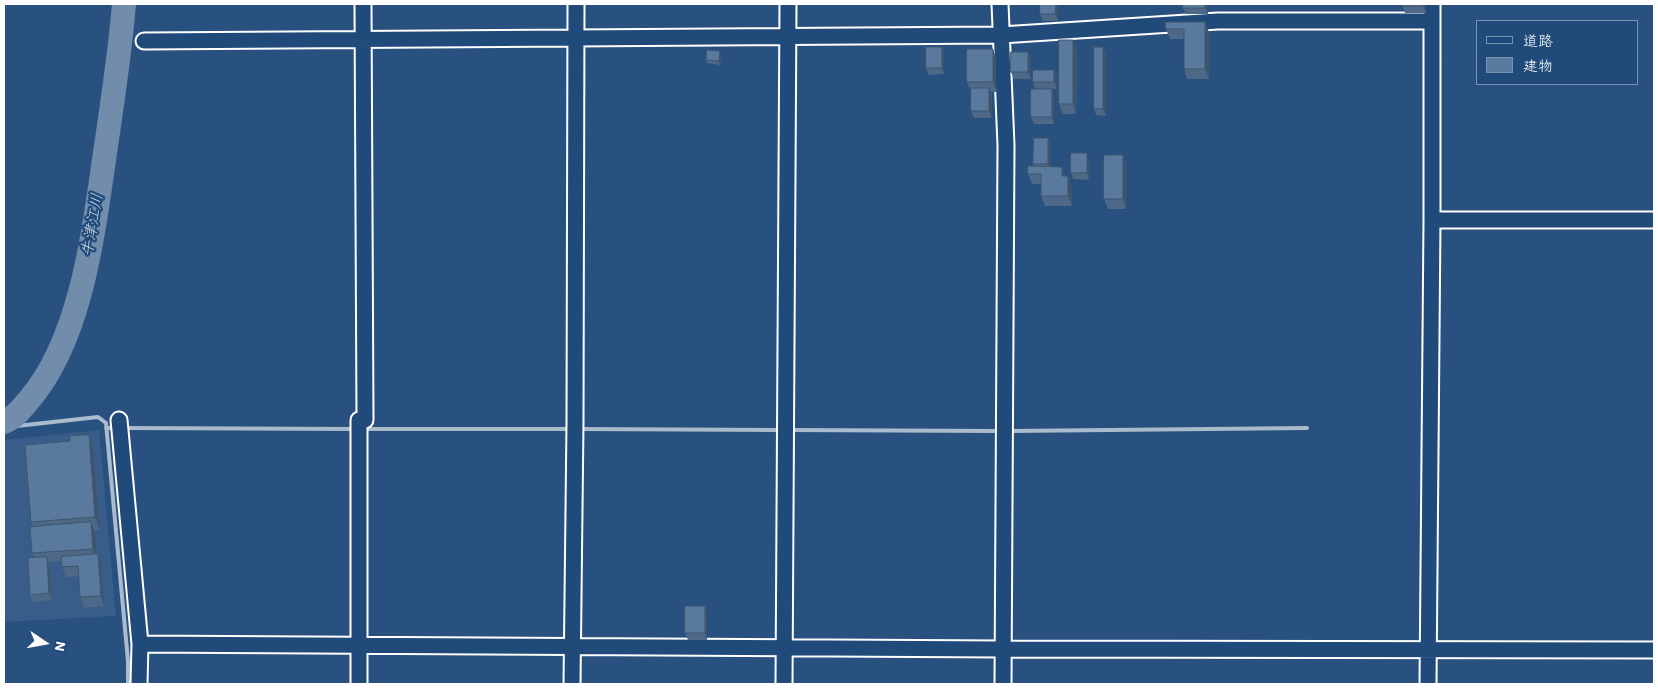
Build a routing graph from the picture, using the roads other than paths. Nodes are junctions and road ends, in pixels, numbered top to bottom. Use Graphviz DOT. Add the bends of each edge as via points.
graph roads {
  1 [pos="363,4"];
  2 [pos="576,4"];
  3 [pos="788,4"];
  4 [pos="1000,4"];
  5 [pos="1432,4"];
  6 [pos="1432,20"];
  7 [pos="1002,35"];
  8 [pos="576,37"];
  9 [pos="363,38"];
  10 [pos="788,38"];
  11 [pos="144,41"];
  12 [pos="1432,220"];
  13 [pos="1654,220"];
  14 [pos="119,427"];
  15 [pos="140,644"];
  16 [pos="359,646"];
  17 [pos="573,647"];
  18 [pos="783,648"];
  19 [pos="1003,649"];
  20 [pos="1428,649"];
  21 [pos="1654,650"];
  22 [pos="139,684"];
  23 [pos="359,684"];
  24 [pos="572,684"];
  25 [pos="784,684"];
  26 [pos="1003,684"];
  27 [pos="1428,684"];
  1 -- 9 [label="street"];
  2 -- 8 [label="street"];
  3 -- 10 [label="street"];
  4 -- 7 [label="street"];
  5 -- 6 [label="street"];
  6 -- 7 [label="street" via="1218,21"];
  6 -- 12 [label="street"];
  7 -- 10 [label="street"];
  7 -- 19 [label="street" via="1006,145"];
  8 -- 9 [label="street"];
  8 -- 10 [label="street"];
  8 -- 17 [label="street"];
  9 -- 11 [label="street"];
  9 -- 16 [label="street"];
  10 -- 18 [label="street"];
  12 -- 13 [label="street"];
  12 -- 20 [label="street"];
  14 -- 15 [label="street"];
  15 -- 16 [label="street"];
  15 -- 22 [label="street"];
  16 -- 17 [label="street"];
  16 -- 23 [label="street"];
  17 -- 18 [label="street"];
  17 -- 24 [label="street"];
  18 -- 19 [label="street"];
  18 -- 25 [label="street"];
  19 -- 20 [label="street"];
  19 -- 26 [label="street"];
  20 -- 21 [label="street"];
  20 -- 27 [label="street"];
}
